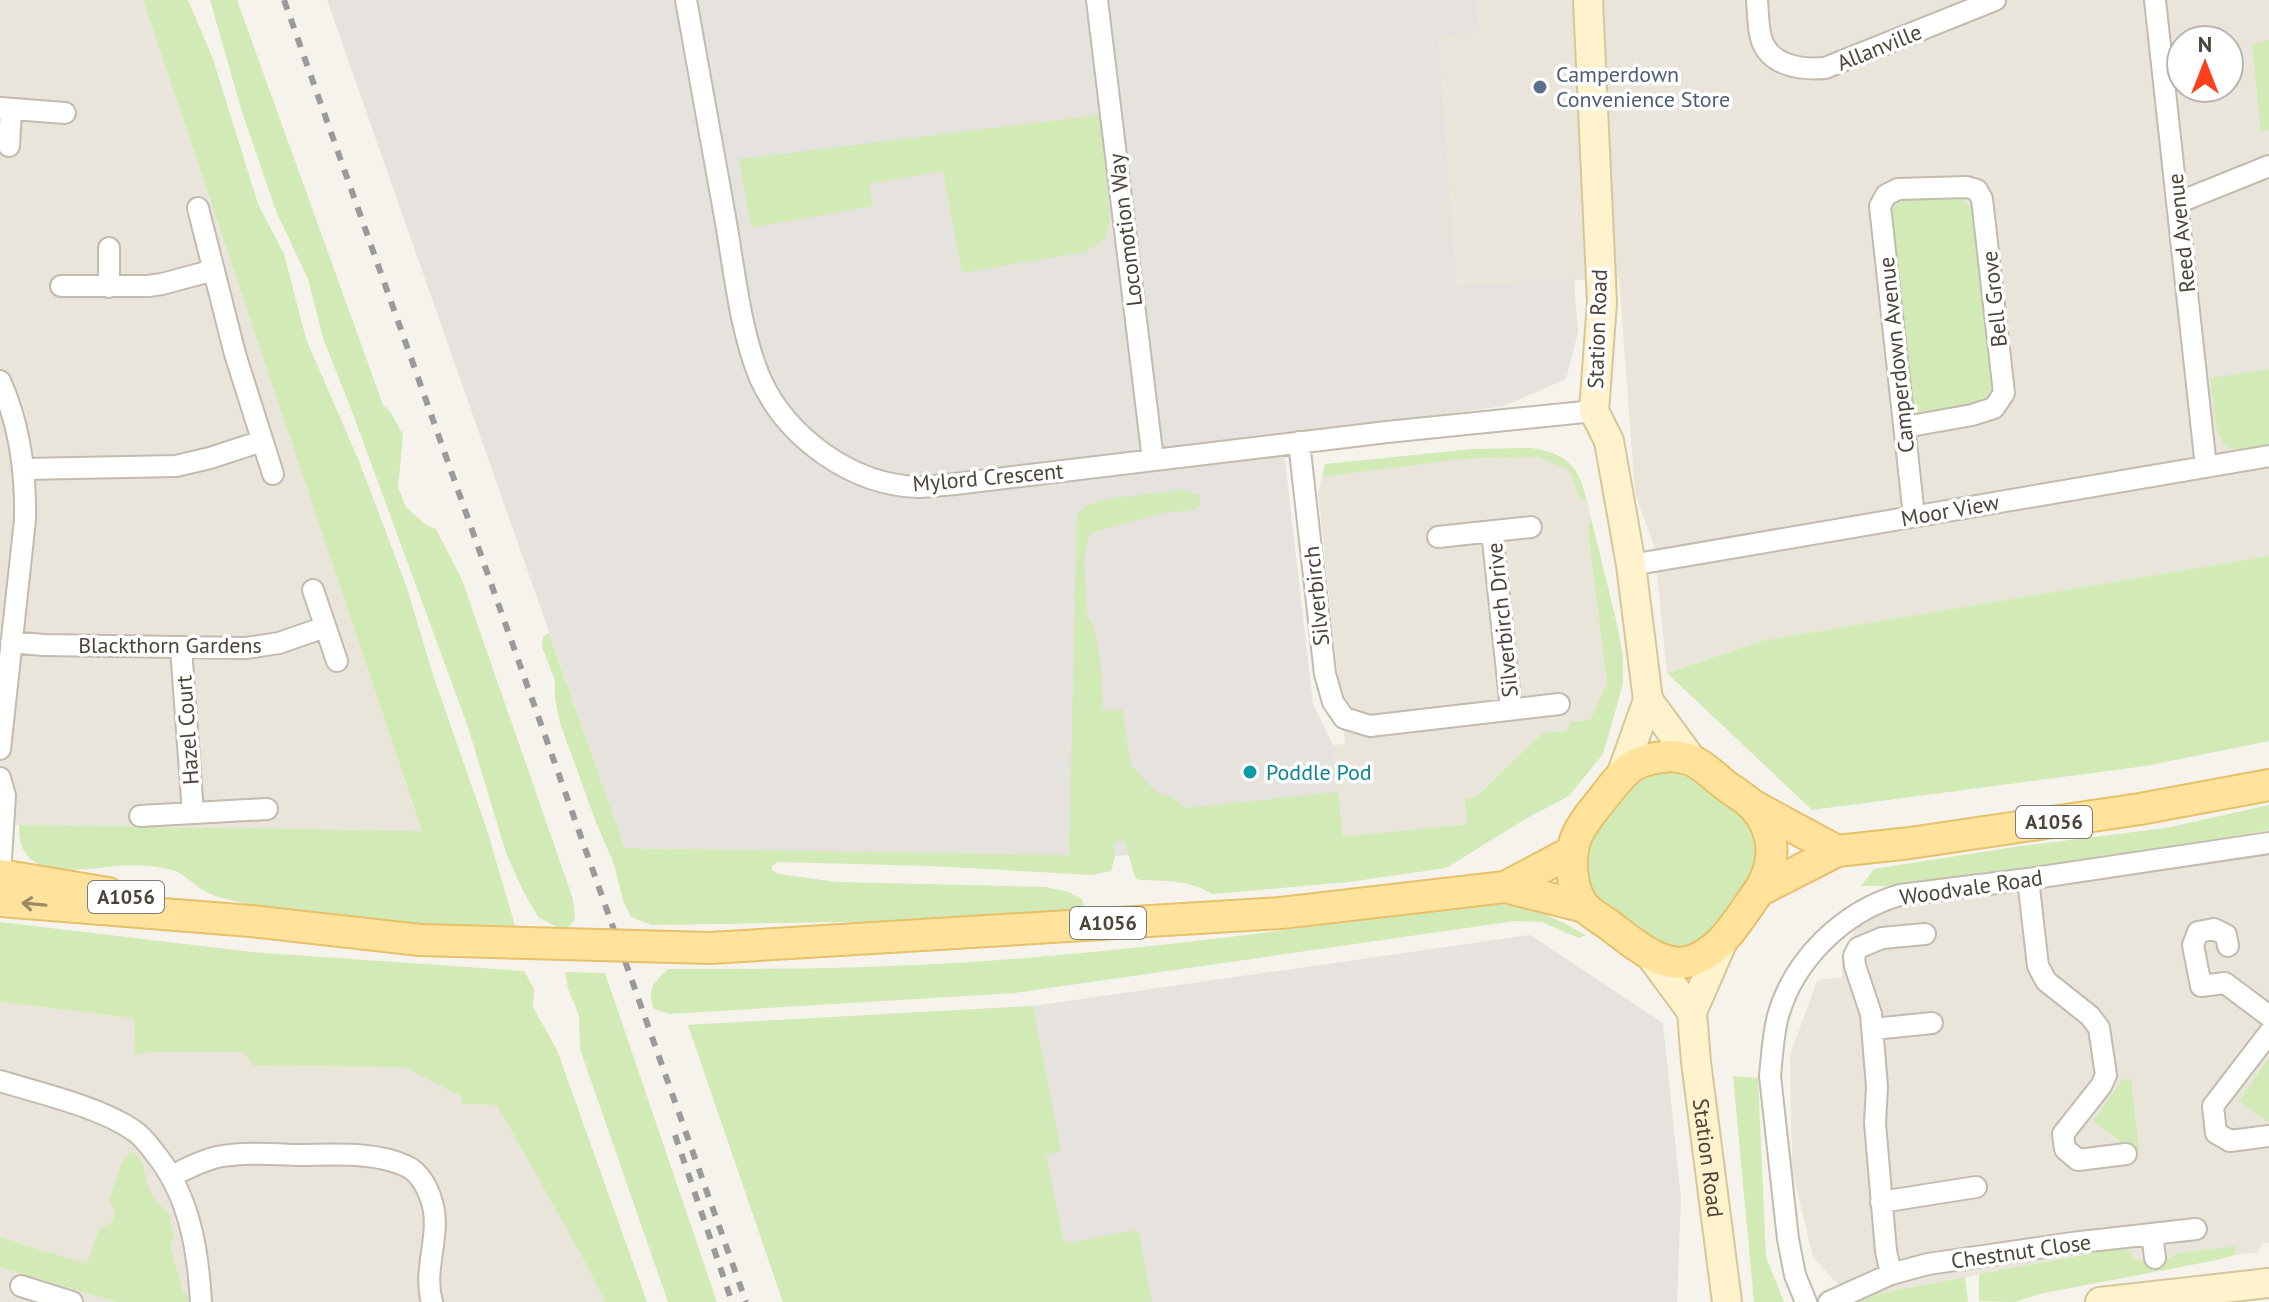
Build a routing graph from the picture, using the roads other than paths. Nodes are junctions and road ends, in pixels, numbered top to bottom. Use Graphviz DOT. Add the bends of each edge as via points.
graph roads {
  1 [pos="686,0"];
  2 [pos="1097,0"];
  3 [pos="1588,0"];
  4 [pos="1757,0"];
  5 [pos="1995,0"];
  6 [pos="2155,0"];
  7 [pos="6,109"];
  8 [pos="65,113"];
  9 [pos="9,146"];
  10 [pos="2269,166"];
  11 [pos="1886,195"];
  12 [pos="2177,203"];
  13 [pos="198,208"];
  14 [pos="109,248"];
  15 [pos="214,270"];
  16 [pos="61,286"];
  17 [pos="109,287"];
  18 [pos="0,381"];
  19 [pos="1594,411"];
  20 [pos="1905,427"];
  21 [pos="262,441"];
  22 [pos="1299,442"];
  23 [pos="2269,456"];
  24 [pos="1153,460"];
  25 [pos="2206,467"];
  26 [pos="25,469"];
  27 [pos="273,474"];
  28 [pos="1914,516"];
  29 [pos="1531,527"];
  30 [pos="1492,531"];
  31 [pos="1438,537"];
  32 [pos="1631,565"];
  33 [pos="313,590"];
  34 [pos="325,627"];
  35 [pos="11,642"];
  36 [pos="181,648"];
  37 [pos="337,661"];
  38 [pos="1648,700"];
  39 [pos="1559,704"];
  40 [pos="1511,709"];
  41 [pos="1370,726"];
  42 [pos="0,749"];
  43 [pos="1692,760"];
  44 [pos="1622,773"];
  45 [pos="0,778"];
  46 [pos="2269,785"];
  47 [pos="1753,806"];
  48 [pos="267,809"];
  49 [pos="193,813"];
  50 [pos="140,816"];
  51 [pos="2269,843"];
  52 [pos="1573,851"];
  53 [pos="1837,851"];
  54 [pos="0,875"];
  55 [pos="2028,879"];
  56 [pos="1505,887"];
  57 [pos="1759,891"];
  58 [pos="0,901"];
  59 [pos="1585,907"];
  60 [pos="251,921"];
  61 [pos="1925,934"];
  62 [pos="1722,943"];
  63 [pos="2228,946"];
  64 [pos="1650,955"];
  65 [pos="1692,1012"];
  66 [pos="2269,1016"];
  67 [pos="1932,1023"];
  68 [pos="1873,1029"];
  69 [pos="2269,1033"];
  70 [pos="0,1081"];
  71 [pos="2261,1132"];
  72 [pos="2115,1150"];
  73 [pos="172,1176"];
  74 [pos="1967,1182"];
  75 [pos="1881,1202"];
  76 [pos="2196,1229"];
  77 [pos="2152,1234"];
  78 [pos="2155,1258"];
  79 [pos="1891,1274"];
  80 [pos="2269,1283"];
  81 [pos="21,1286"];
  82 [pos="60,1300"];
  83 [pos="201,1302"];
  84 [pos="432,1302"];
  85 [pos="1727,1302"];
  86 [pos="1806,1302"];
  87 [pos="1829,1302"];
  88 [pos="2100,1302"];
  1 -- 24 [label="street, Mylord Crescent" via="752,352 772,399 805,439 848,469 917,487"];
  2 -- 24 [label="street, Locomotion Way"];
  3 -- 19 [label="main road, Station Road" via="1602,302"];
  4 -- 5 [label="street, Allanville" via="1761,40 1767,49 1789,66 1815,69"];
  6 -- 12 [label="street, Reed Avenue"];
  7 -- 8 [label="street"];
  7 -- 9 [label="street"];
  10 -- 12 [label="street"];
  11 -- 20 [label="street, Camperdown Avenue" via="1880,206"];
  11 -- 20 [label="street, Bell Grove" via="1898,189 1977,190 2004,393 1994,408"];
  12 -- 25 [label="street, Reed Avenue"];
  13 -- 15 [label="street"];
  14 -- 17 [label="street"];
  15 -- 17 [label="street" via="162,284"];
  15 -- 21 [label="street"];
  16 -- 17 [label="street"];
  18 -- 26 [label="street"];
  19 -- 22 [label="street, Mylord Crescent"];
  19 -- 32 [label="main road, Station Road" via="1609,441"];
  20 -- 28 [label="street, Camperdown Avenue"];
  21 -- 26 [label="street" via="176,466"];
  21 -- 27 [label="street"];
  22 -- 24 [label="street, Mylord Crescent"];
  22 -- 41 [label="street, Silverbirch" via="1325,674 1344,718"];
  23 -- 25 [label="street, Moor View"];
  25 -- 28 [label="street, Moor View"];
  26 -- 35 [label="street" via="25,520"];
  28 -- 32 [label="street, Moor View"];
  29 -- 30 [label="street, Silverbirch Drive"];
  30 -- 31 [label="street, Silverbirch Drive"];
  30 -- 40 [label="street, Silverbirch Drive"];
  32 -- 38 [label="main road, Station Road"];
  33 -- 34 [label="street"];
  34 -- 36 [label="street, Blackthorn Gardens" via="261,647"];
  34 -- 37 [label="street"];
  35 -- 36 [label="street, Blackthorn Gardens"];
  35 -- 42 [label="street"];
  36 -- 49 [label="street, Hazel Court"];
  38 -- 43 [label="main road, Station Road"];
  38 -- 44 [label="main road, Station Road"];
  39 -- 40 [label="street, Silverbirch Drive"];
  40 -- 41 [label="street, Silverbirch Drive"];
  43 -- 44 [label="main road" via="1655,757"];
  43 -- 47 [label="main road"];
  44 -- 52 [label="main road" via="1577,832"];
  45 -- 54 [label="street" via="5,796"];
  46 -- 53 [label="main road, A1056" via="2140,809"];
  47 -- 53 [label="main road"];
  47 -- 57 [label="main road" via="1772,845 1767,880"];
  48 -- 49 [label="street, Hazel Court"];
  49 -- 50 [label="street, Hazel Court"];
  51 -- 55 [label="street, Woodvale Road"];
  52 -- 56 [label="main road, A1056"];
  52 -- 59 [label="main road" via="1576,890"];
  53 -- 57 [label="main road, A1056"];
  54 -- 60 [label="main road, A1056"];
  55 -- 72 [label="street" via="2038,966 2046,981 2099,1028 2104,1059 2106,1075 2063,1134 2065,1149 2078,1160"];
  55 -- 86 [label="street, Woodvale Road" via="1880,900 1833,932 1789,986 1778,1015 1770,1076 1788,1239"];
  56 -- 59 [label="main road, A1056"];
  56 -- 60 [label="main road, A1056, bridge" via="1281,913 710,948 420,940"];
  57 -- 62 [label="main road"];
  60 -- 58 [label="main road, A1056, one-way"];
  59 -- 64 [label="main road"];
  61 -- 68 [label="street" via="1882,938 1858,948 1855,966"];
  62 -- 64 [label="main road" via="1690,961"];
  62 -- 65 [label="main road, Station Road"];
  63 -- 66 [label="street" via="2226,935 2214,929 2198,932 2193,945 2201,986 2225,983"];
  64 -- 65 [label="main road"];
  65 -- 85 [label="main road, Station Road"];
  67 -- 68 [label="street"];
  68 -- 75 [label="street"];
  69 -- 71 [label="street" via="2213,1106 2216,1133 2230,1141"];
  70 -- 73 [label="street" via="93,1111 133,1130"];
  73 -- 83 [label="street" via="194,1239"];
  73 -- 84 [label="street" via="198,1162 249,1154 354,1155 405,1165 424,1183 432,1200"];
  74 -- 75 [label="street"];
  75 -- 79 [label="street"];
  76 -- 77 [label="street, Chestnut Close"];
  77 -- 78 [label="street"];
  77 -- 79 [label="street, Chestnut Close" via="1942,1262"];
  79 -- 87 [label="street, Chestnut Close"];
  80 -- 88 [label="main road"];
  81 -- 82 [label="street"];
}
